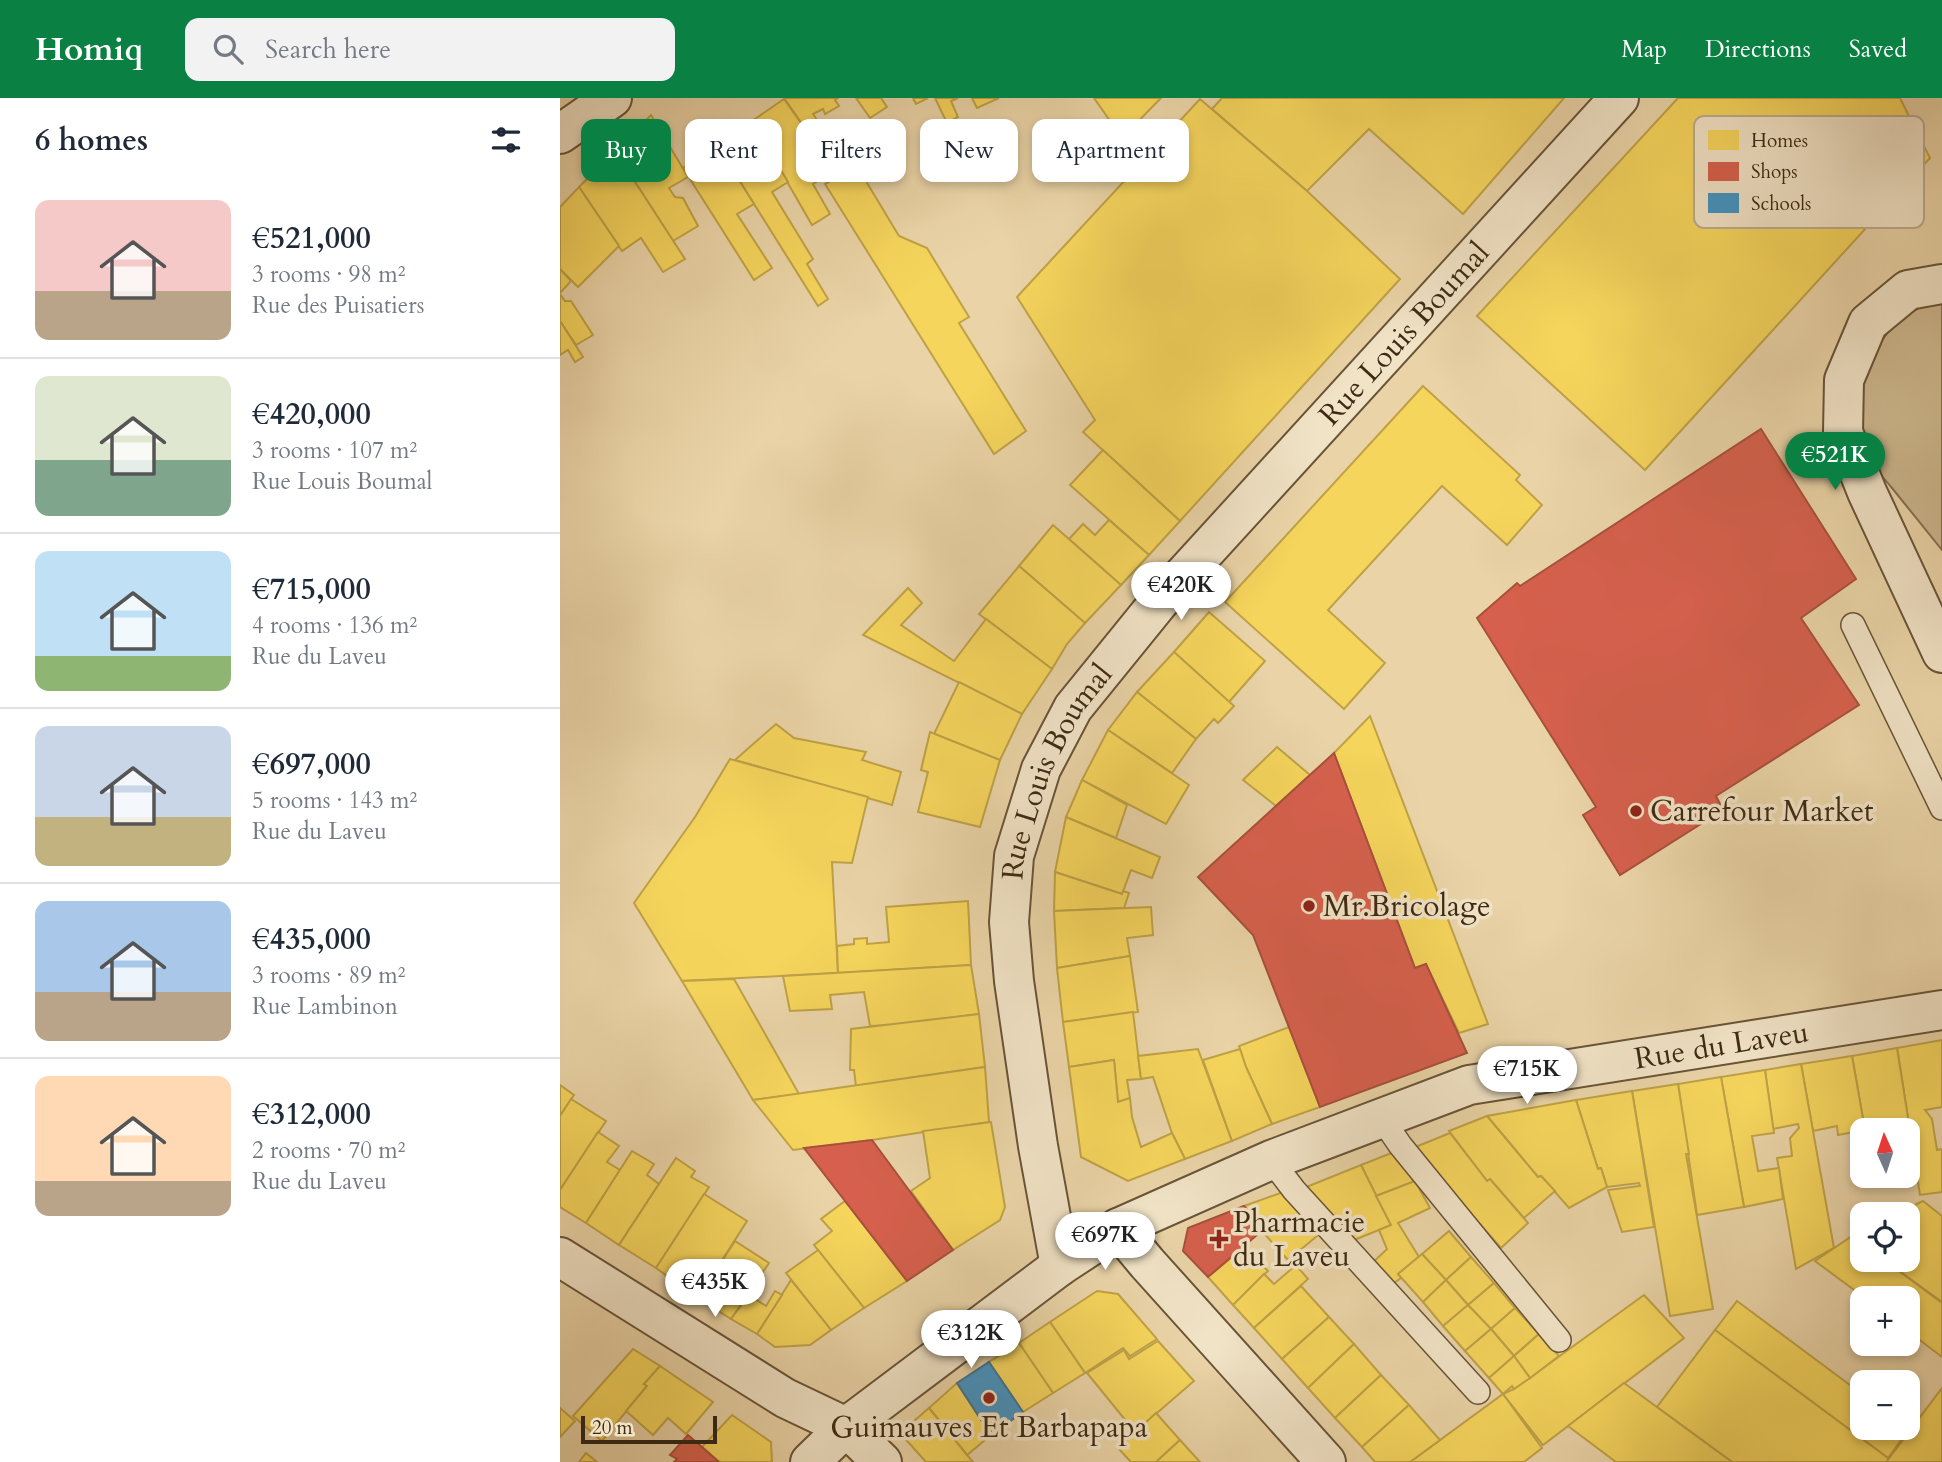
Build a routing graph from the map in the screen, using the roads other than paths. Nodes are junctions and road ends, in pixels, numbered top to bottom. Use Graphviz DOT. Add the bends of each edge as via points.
graph roads {
  1 [pos="612,98"];
  2 [pos="1619,98"];
  3 [pos="560,134"];
  4 [pos="1942,284"];
  5 [pos="1931,618"];
  6 [pos="1853,625"];
  7 [pos="1942,653"];
  8 [pos="1942,808"];
  9 [pos="1942,1010"];
  10 [pos="1381,1117"];
  11 [pos="1271,1160"];
  12 [pos="1118,1228"];
  13 [pos="560,1256"];
  14 [pos="1060,1266"];
  15 [pos="1559,1340"];
  16 [pos="1478,1392"];
  17 [pos="846,1427"];
  18 [pos="810,1462"];
  19 [pos="882,1462"];
  20 [pos="1326,1462"];
  1 -- 3 [label="street"];
  2 -- 14 [label="street, Rue Louis Boumal" via="1159,602 1073,708 1041,769 1014,856 1009,922 1038,1146"];
  4 -- 5 [label="street" via="1908,290 1868,323 1844,380 1843,432 1867,492"];
  5 -- 7 [label="street"];
  6 -- 8 [label="lane"];
  9 -- 10 [label="street, Rue du Laveu" via="1469,1085"];
  10 -- 11 [label="street, Rue du Laveu"];
  10 -- 15 [label="lane"];
  11 -- 12 [label="street, Rue du Laveu"];
  11 -- 16 [label="lane"];
  12 -- 14 [label="street, Rue du Laveu"];
  12 -- 20 [label="street"];
  13 -- 17 [label="street" via="785,1398"];
  14 -- 17 [label="street, Rue du Laveu"];
  17 -- 18 [label="street, Rue du Laveu"];
  17 -- 19 [label="street"];
}
